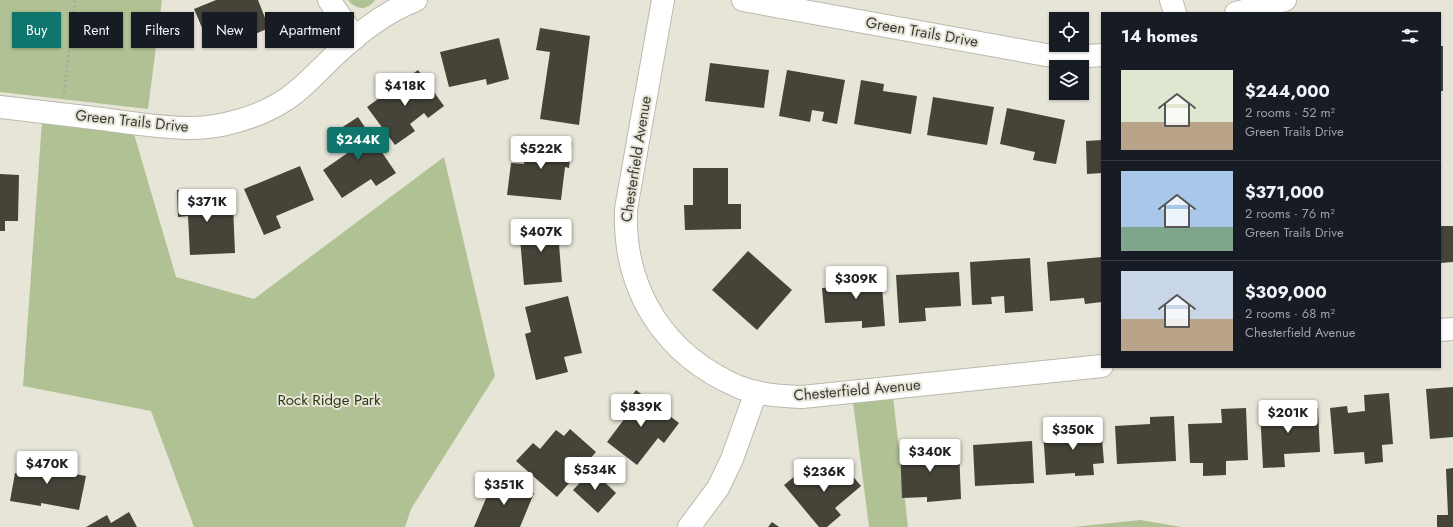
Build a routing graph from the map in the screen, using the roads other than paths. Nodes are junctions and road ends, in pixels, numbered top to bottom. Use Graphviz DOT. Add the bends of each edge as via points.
graph roads {
  1 [pos="329,0"];
  2 [pos="663,0"];
  3 [pos="743,0"];
  4 [pos="1171,0"];
  5 [pos="1285,0"];
  6 [pos="408,1"];
  7 [pos="1175,12"];
  8 [pos="1240,12"];
  9 [pos="355,38"];
  10 [pos="1101,54"];
  11 [pos="0,107"];
  12 [pos="1453,329"];
  13 [pos="1441,330"];
  14 [pos="1101,366"];
  15 [pos="756,392"];
  16 [pos="689,527"];
  1 -- 9 [label="street"];
  2 -- 15 [label="street, Chesterfield Avenue" via="626,209 627,249 640,291 651,313 669,338 707,370 739,387"];
  3 -- 10 [label="street, Green Trails Drive" via="1046,55 1074,57"];
  4 -- 7 [label="street"];
  5 -- 8 [label="street"];
  6 -- 9 [label="street, Green Trails Drive"];
  9 -- 11 [label="street, Green Trails Drive" via="306,84 281,102 255,115 217,125 194,128 152,126"];
  12 -- 13 [label="street"];
  14 -- 15 [label="street, Chesterfield Avenue" via="816,396 768,395"];
  15 -- 16 [label="street" via="732,459 718,488"];
}
